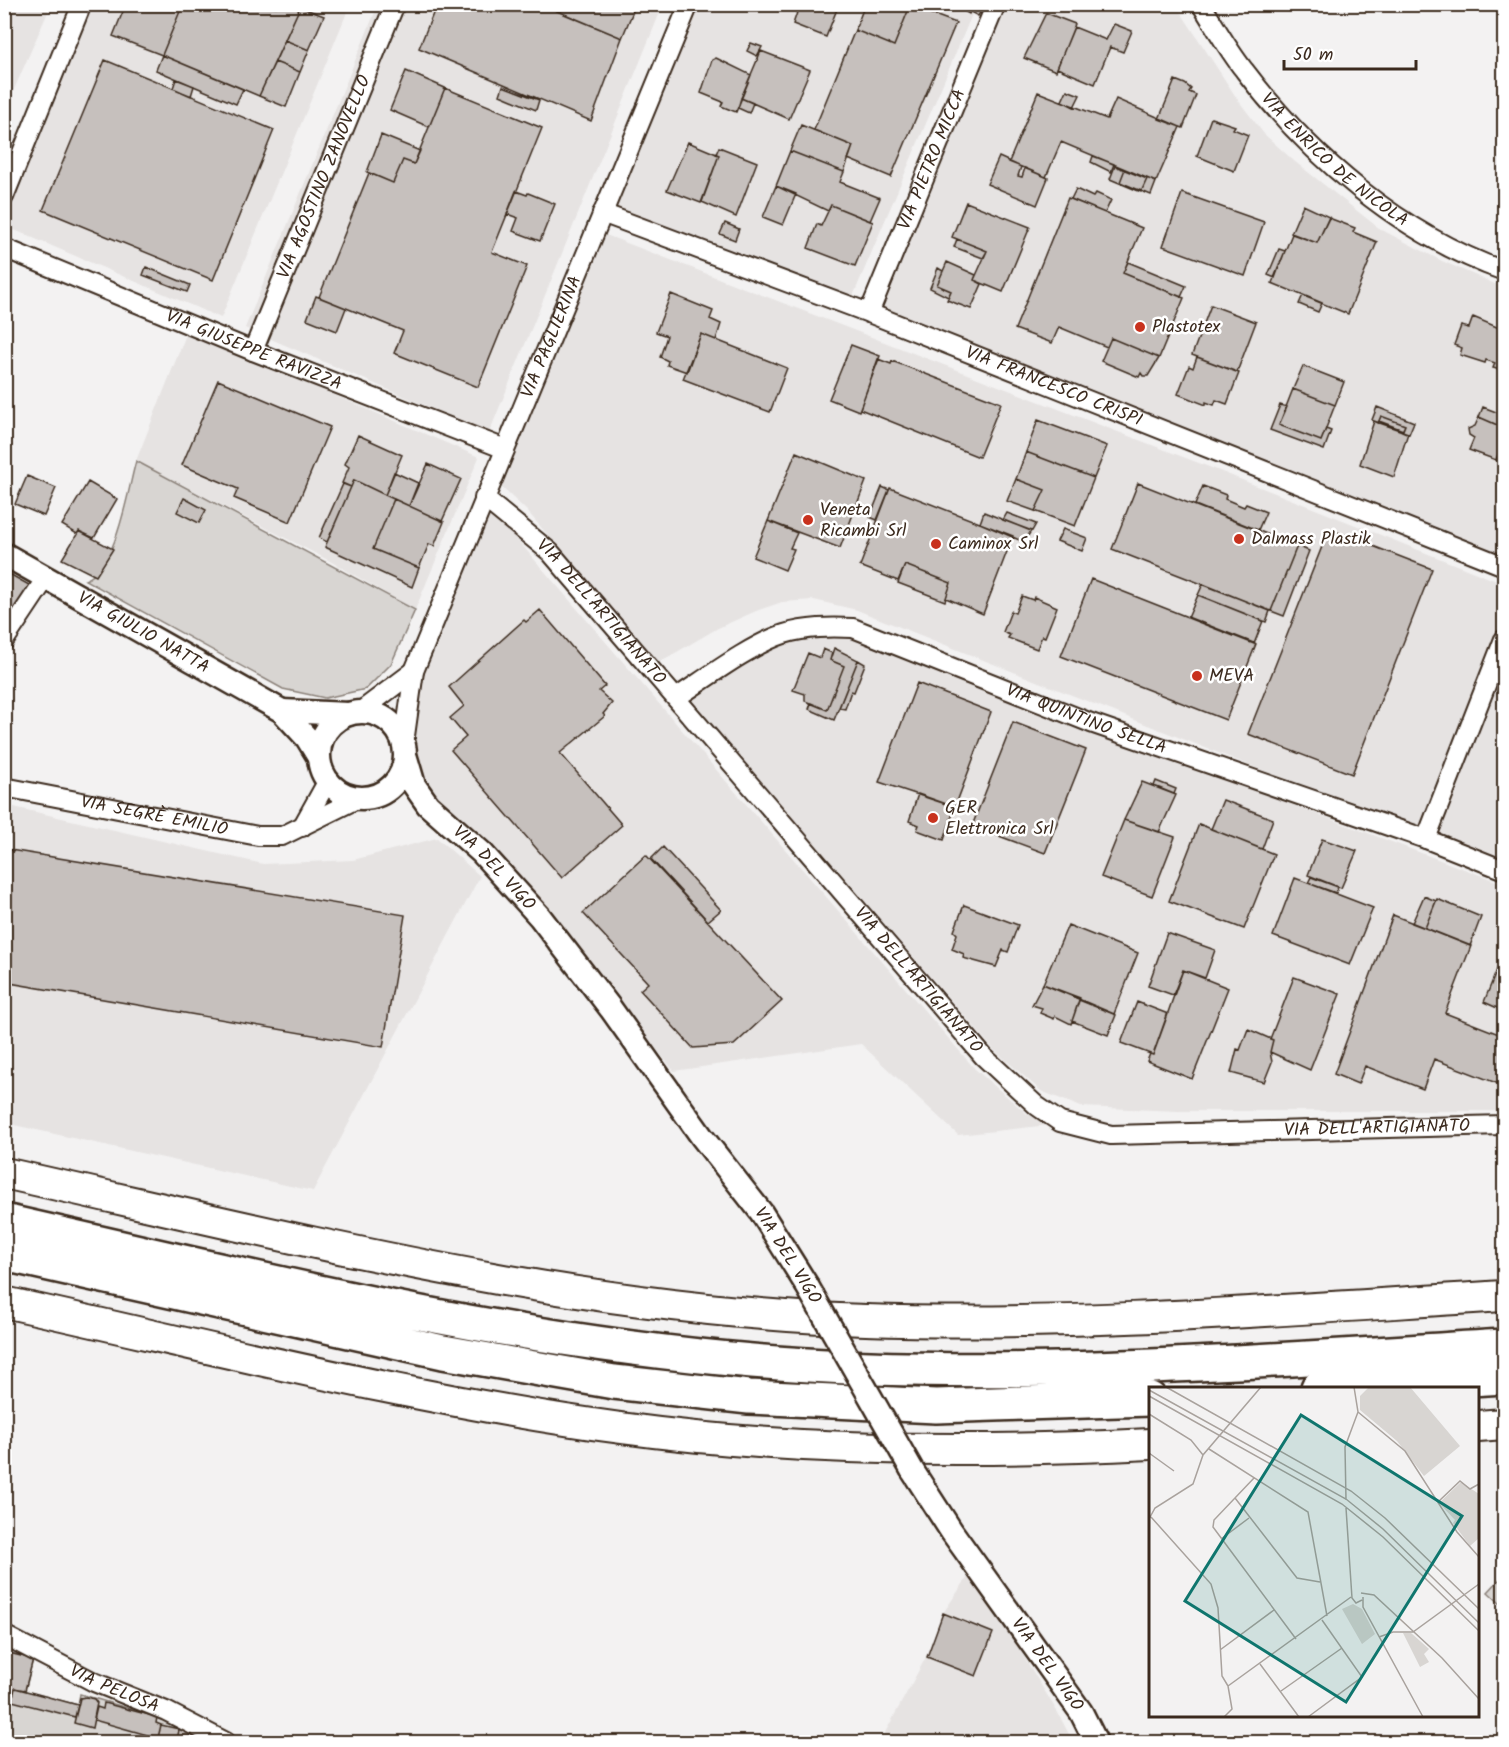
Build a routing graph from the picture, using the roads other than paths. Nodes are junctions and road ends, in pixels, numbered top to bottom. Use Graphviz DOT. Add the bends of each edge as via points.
graph roads {
  1 [pos="82,4"];
  2 [pos="396,4"];
  3 [pos="689,4"];
  4 [pos="996,4"];
  5 [pos="1201,4"];
  6 [pos="4,197"];
  7 [pos="602,213"];
  8 [pos="4,248"];
  9 [pos="1504,271"];
  10 [pos="869,314"];
  11 [pos="253,351"];
  12 [pos="505,449"];
  13 [pos="484,498"];
  14 [pos="4,554"];
  15 [pos="1504,566"];
  16 [pos="46,578"];
  17 [pos="1504,639"];
  18 [pos="4,641"];
  19 [pos="414,671"];
  20 [pos="676,698"];
  21 [pos="282,711"];
  22 [pos="354,712"];
  23 [pos="405,751"];
  24 [pos="318,756"];
  25 [pos="327,782"];
  26 [pos="4,787"];
  27 [pos="363,798"];
  28 [pos="428,805"];
  29 [pos="302,827"];
  30 [pos="1426,839"];
  31 [pos="1504,870"];
  32 [pos="1504,1125"];
  33 [pos="4,1173"];
  34 [pos="4,1221"];
  35 [pos="4,1254"];
  36 [pos="1504,1296"];
  37 [pos="4,1302"];
  38 [pos="1504,1346"];
  39 [pos="1504,1377"];
  40 [pos="1349,1387"];
  41 [pos="1149,1399"];
  42 [pos="1504,1424"];
  43 [pos="1479,1426"];
  44 [pos="1149,1444"];
  45 [pos="4,1635"];
  46 [pos="223,1742"];
  47 [pos="1096,1743"];
  1 -- 6 [label="street"];
  2 -- 11 [label="street, VIA AGOSTINO ZANOVELLO"];
  3 -- 7 [label="street, VIA PAGLIERINA"];
  4 -- 10 [label="street, VIA PIETRO MICCA"];
  5 -- 9 [label="street, VIA ENRICO DE NICOLA" via="1259,90 1339,173 1408,223 1454,250"];
  7 -- 10 [label="street, VIA FRANCESCO CRISPI"];
  7 -- 12 [label="street, VIA PAGLIERINA"];
  8 -- 11 [label="street, VIA GIUSEPPE RAVIZZA"];
  10 -- 15 [label="street, VIA FRANCESCO CRISPI"];
  11 -- 12 [label="street, VIA GIUSEPPE RAVIZZA"];
  12 -- 13 [label="street, VIA PAGLIERINA"];
  13 -- 19 [label="street, VIA PAGLIERINA"];
  13 -- 20 [label="street, VIA DELL'ARTIGIANATO" via="550,552"];
  14 -- 16 [label="street, VIA GIULIO NATTA"];
  16 -- 18 [label="street"];
  16 -- 21 [label="street, VIA GIULIO NATTA"];
  17 -- 30 [label="street"];
  19 -- 22 [label="street"];
  19 -- 23 [label="street, VIA PAGLIERINA"];
  20 -- 30 [label="street, VIA QUINTINO SELLA" via="782,634 828,627 853,628 1091,723"];
  20 -- 32 [label="street, VIA DELL'ARTIGIANATO" via="984,1057 1036,1106 1060,1122 1112,1135"];
  21 -- 22 [label="street, VIA GIULIO NATTA"];
  21 -- 24 [label="street, VIA GIULIO NATTA"];
  22 -- 23 [label="street" via="375,713 387,719 398,730"];
  22 -- 24 [label="street" via="326,730"];
  23 -- 27 [label="street" via="402,773 393,785 381,794"];
  23 -- 28 [label="street, VIA DEL VIGO" via="414,785"];
  24 -- 25 [label="street"];
  25 -- 27 [label="street" via="338,791"];
  25 -- 29 [label="street"];
  26 -- 29 [label="street, VIA SEGRÈ EMILIO" via="258,836 282,836"];
  27 -- 28 [label="street" via="392,798"];
  27 -- 29 [label="street, VIA SEGRÈ EMILIO"];
  28 -- 47 [label="street, VIA DEL VIGO, bridge" via="482,853 540,917 760,1212 806,1284 912,1470 1081,1712"];
  30 -- 31 [label="street, VIA QUINTINO SELLA"];
  33 -- 36 [label="highway" via="556,1290 765,1313 864,1320 1048,1320"];
  34 -- 38 [label="highway" via="488,1326 621,1348 751,1361 1013,1371"];
  35 -- 41 [label="highway" via="443,1352 614,1382 759,1398 924,1405"];
  37 -- 44 [label="highway" via="390,1388 623,1429 855,1447 988,1450"];
  39 -- 40 [label="highway"];
  42 -- 43 [label="highway"];
  45 -- 46 [label="street, VIA PELOSA"];
}
